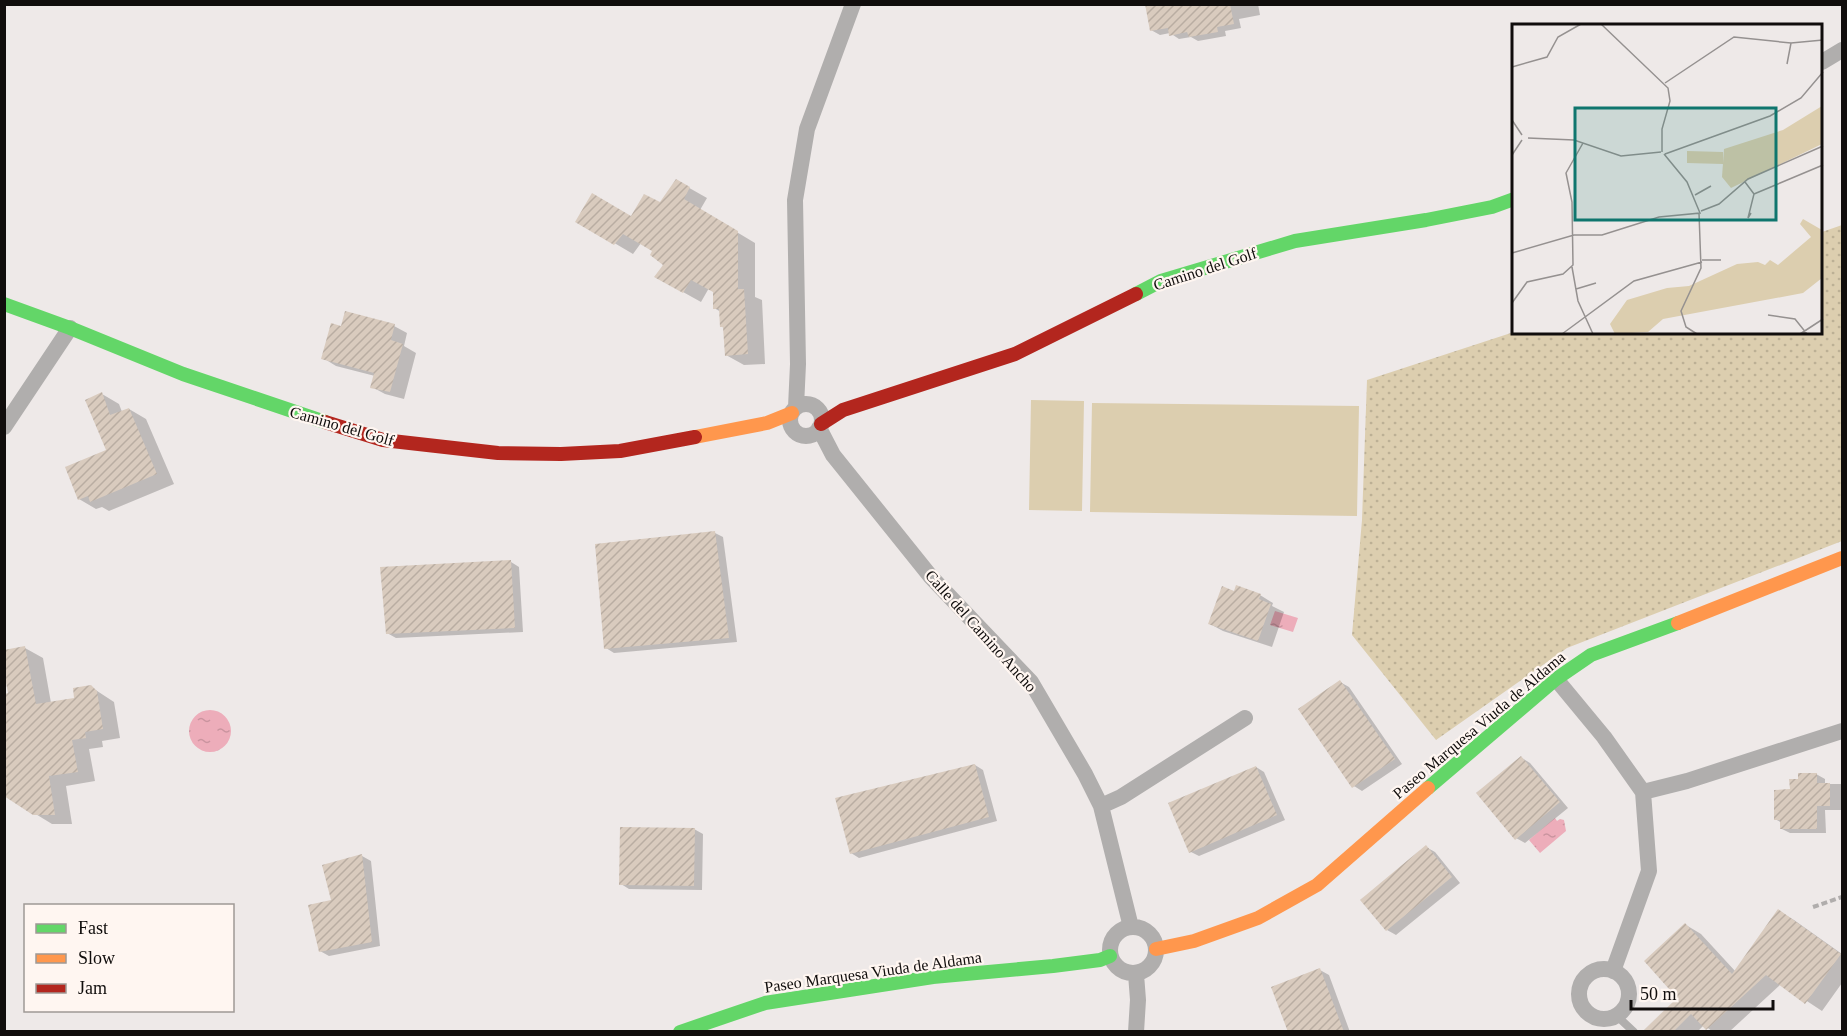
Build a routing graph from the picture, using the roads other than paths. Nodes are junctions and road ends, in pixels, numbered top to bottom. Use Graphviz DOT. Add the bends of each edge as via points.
graph roads {
  1 [pos="853,4"];
  2 [pos="1842,50"];
  3 [pos="1823,61"];
  4 [pos="1512,200"];
  5 [pos="4,304"];
  6 [pos="70,328"];
  7 [pos="843,410"];
  8 [pos="807,418"];
  9 [pos="767,423"];
  10 [pos="4,427"];
  11 [pos="1842,558"];
  12 [pos="1556,679"];
  13 [pos="1245,718"];
  14 [pos="1842,730"];
  15 [pos="1643,792"];
  16 [pos="1101,806"];
  17 [pos="1131,927"];
  18 [pos="1156,949"];
  19 [pos="1110,956"];
  20 [pos="1613,971"];
  21 [pos="1136,974"];
  22 [pos="1617,1016"];
  23 [pos="680,1032"];
  24 [pos="1136,1032"];
  25 [pos="1634,1032"];
  1 -- 8 [label="street" via="807,129 795,200 798,364"];
  2 -- 3 [label="street"];
  4 -- 7 [label="street, Camino del Golf" via="1448,216 1295,241 1161,281 1015,354"];
  5 -- 6 [label="street, Camino del Golf"];
  6 -- 9 [label="street, Camino del Golf" via="183,374 383,440 498,453 561,454 620,451"];
  6 -- 10 [label="street"];
  7 -- 8 [label="street, Camino del Golf"];
  8 -- 9 [label="street, Camino del Golf"];
  8 -- 16 [label="street, Calle del Camino Ancho" via="931,577 1032,682"];
  11 -- 12 [label="street, Paseo Marquesa Viuda de Aldama" via="1591,655"];
  12 -- 15 [label="street"];
  12 -- 18 [label="street, Paseo Marquesa Viuda de Aldama" via="1317,885 1258,918 1194,941"];
  13 -- 16 [label="street"];
  14 -- 15 [label="street"];
  15 -- 20 [label="street" via="1649,871"];
  16 -- 17 [label="street, Calle del Camino Ancho"];
  17 -- 18 [label="street" via="1148,933"];
  17 -- 19 [label="street" via="1112,940"];
  18 -- 21 [label="street" via="1149,968"];
  19 -- 21 [label="street" via="1120,970"];
  19 -- 23 [label="street, Paseo Marquesa Viuda de Aldama" via="1053,966 933,977 765,1003"];
  20 -- 22 [label="street" via="1628,986 1629,998"];
  20 -- 22 [label="street" via="1600,969 1589,974 1581,984 1579,997 1583,1009 1593,1017"];
  21 -- 24 [label="street"];
  22 -- 25 [label="lane"];
}
